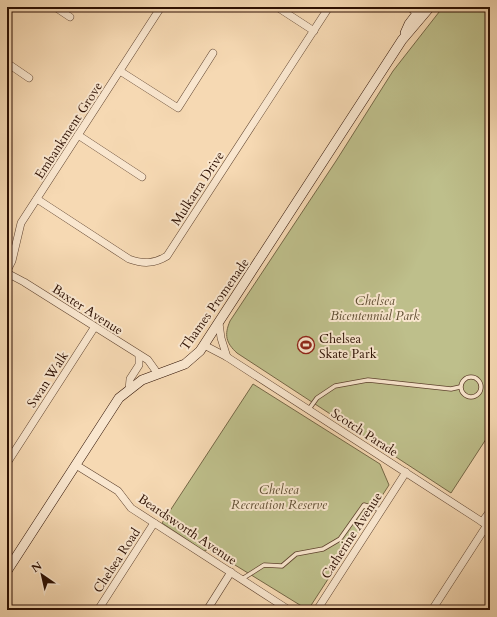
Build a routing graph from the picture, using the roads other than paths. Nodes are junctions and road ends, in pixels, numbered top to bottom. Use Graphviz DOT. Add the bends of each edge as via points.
graph roads {
  1 [pos="55,7"];
  2 [pos="161,7"];
  3 [pos="277,7"];
  4 [pos="329,7"];
  5 [pos="409,7"];
  6 [pos="430,7"];
  7 [pos="420,12"];
  8 [pos="70,17"];
  9 [pos="314,31"];
  10 [pos="213,54"];
  11 [pos="7,63"];
  12 [pos="120,71"];
  13 [pos="29,78"];
  14 [pos="78,135"];
  15 [pos="142,177"];
  16 [pos="37,199"];
  17 [pos="7,270"];
  18 [pos="219,323"];
  19 [pos="94,328"];
  20 [pos="206,343"];
  21 [pos="139,356"];
  22 [pos="227,357"];
  23 [pos="156,375"];
  24 [pos="460,387"];
  25 [pos="128,390"];
  26 [pos="309,410"];
  27 [pos="7,463"];
  28 [pos="76,465"];
  29 [pos="406,472"];
  30 [pos="381,510"];
  31 [pos="490,511"];
  32 [pos="154,523"];
  33 [pos="486,525"];
  34 [pos="7,571"];
  35 [pos="231,572"];
  36 [pos="242,579"];
  37 [pos="98,610"];
  38 [pos="207,610"];
  39 [pos="289,610"];
  40 [pos="317,610"];
  41 [pos="432,610"];
  1 -- 8 [label="street"];
  2 -- 12 [label="street, Embankment Grove"];
  3 -- 9 [label="street"];
  4 -- 9 [label="street, Mulkarra Drive"];
  5 -- 7 [label="street"];
  6 -- 7 [label="main road, Thames Promenade"];
  7 -- 18 [label="main road, Thames Promenade"];
  9 -- 16 [label="street, Mulkarra Drive" via="172,250 159,261 139,263 129,259"];
  10 -- 12 [label="street" via="178,108"];
  11 -- 13 [label="street"];
  12 -- 14 [label="street, Embankment Grove"];
  14 -- 15 [label="street"];
  14 -- 16 [label="street, Embankment Grove"];
  16 -- 17 [label="street, Embankment Grove" via="22,223 12,261"];
  17 -- 19 [label="street, Baxter Avenue"];
  18 -- 20 [label="main road, Thames Promenade"];
  18 -- 22 [label="street"];
  19 -- 21 [label="street, Baxter Avenue"];
  19 -- 27 [label="street, Swan Walk"];
  20 -- 22 [label="street, Scotch Parade"];
  20 -- 23 [label="main road, Thames Promenade" via="188,363"];
  21 -- 23 [label="street, Baxter Avenue" via="150,362"];
  21 -- 25 [label="street" via="139,364 130,379"];
  22 -- 26 [label="street, Scotch Parade"];
  23 -- 25 [label="main road, Thames Promenade"];
  24 -- 24 [label="lane" via="462,381 471,377 479,382 481,389 478,395 472,398 465,396"];
  24 -- 26 [label="lane" via="452,389 368,380 334,386 317,398"];
  25 -- 28 [label="main road, Thames Promenade" via="116,403"];
  26 -- 29 [label="street, Scotch Parade"];
  28 -- 32 [label="street, Beardsworth Avenue" via="118,491 131,508"];
  28 -- 34 [label="main road, Thames Promenade"];
  29 -- 30 [label="street, Catherine Avenue"];
  29 -- 33 [label="street, Scotch Parade"];
  30 -- 36 [label="lane" via="364,505 340,539 323,549 296,554 282,566 264,566"];
  30 -- 40 [label="street, Catherine Avenue"];
  31 -- 33 [label="street"];
  32 -- 35 [label="street, Beardsworth Avenue"];
  32 -- 37 [label="street, Chelsea Road"];
  33 -- 41 [label="street"];
  35 -- 36 [label="street, Beardsworth Avenue"];
  35 -- 38 [label="street"];
  36 -- 39 [label="street, Beardsworth Avenue"];
}
